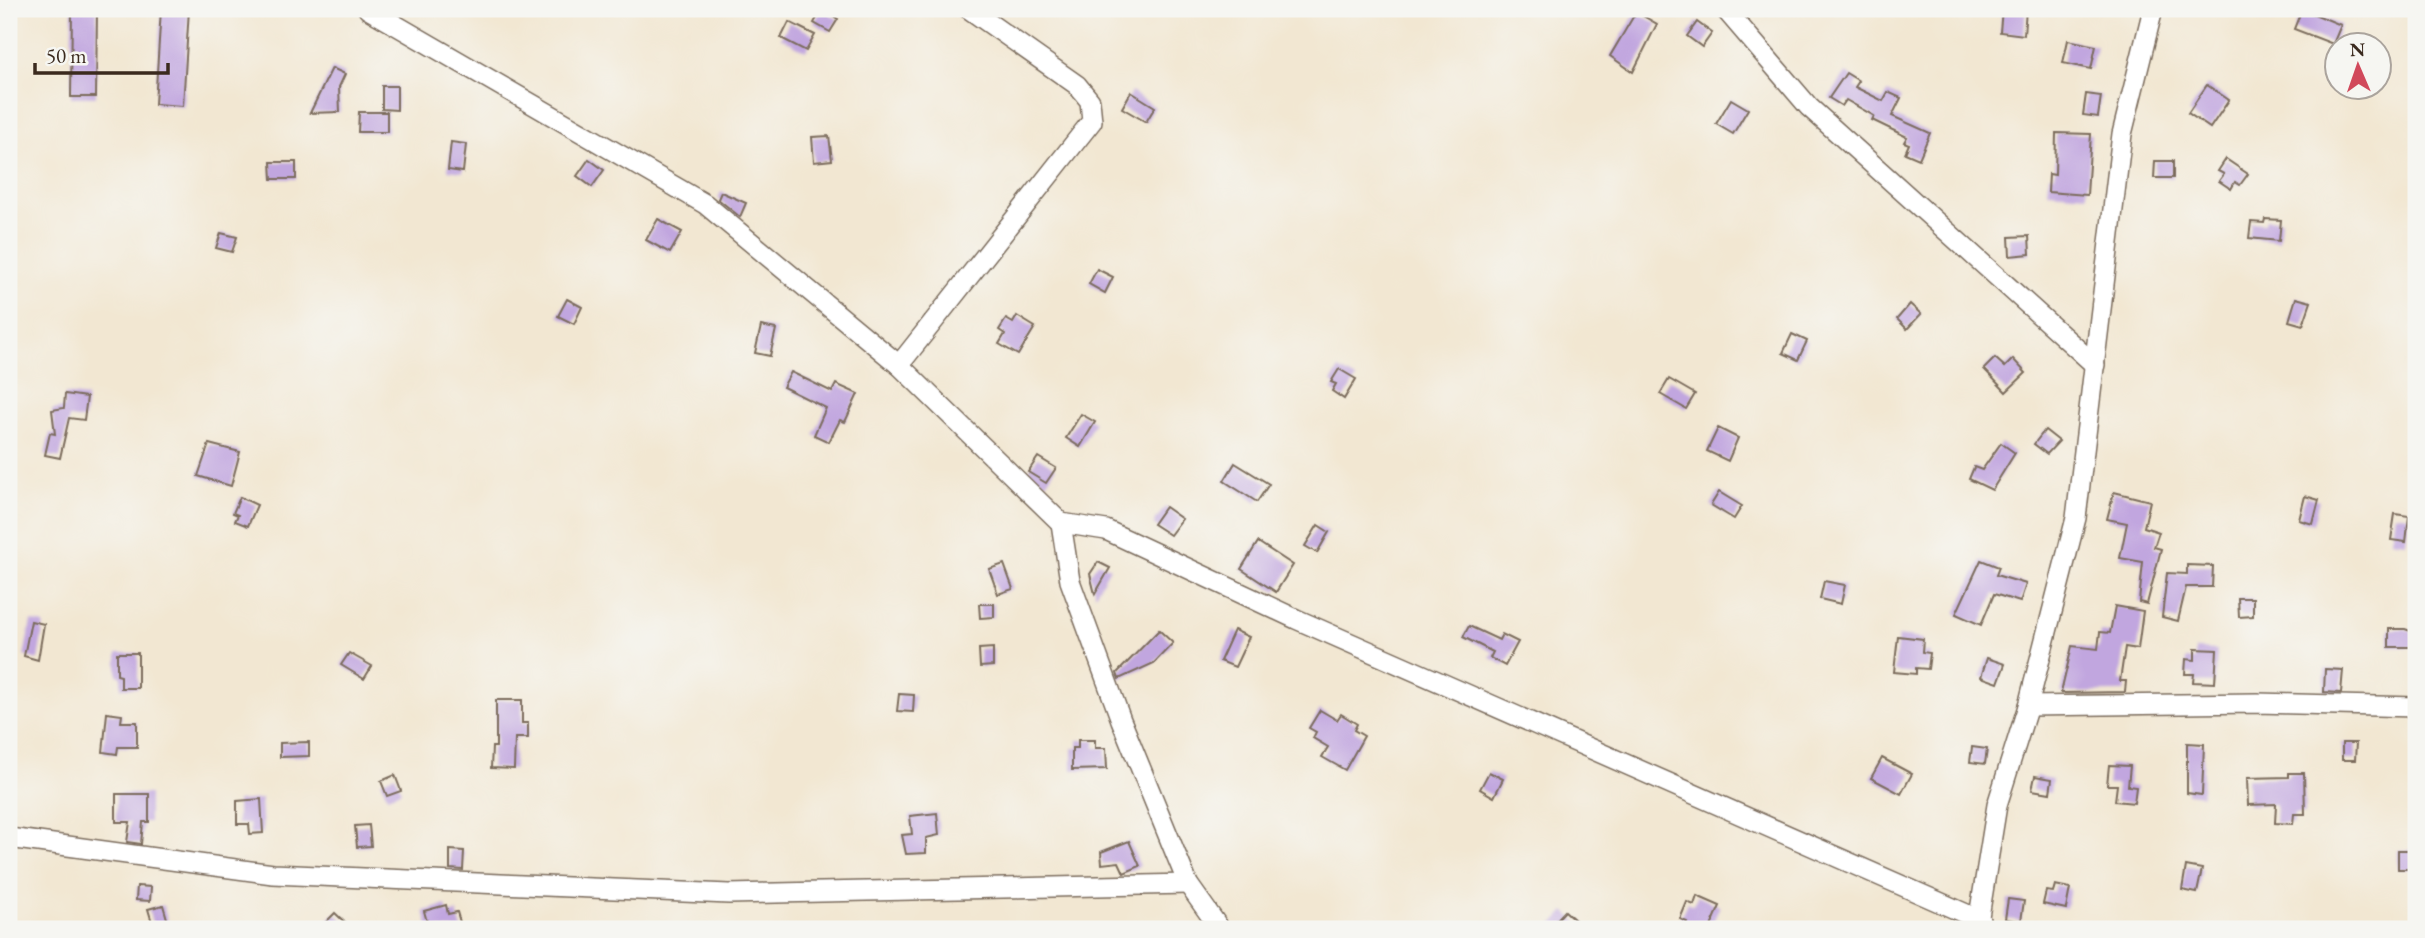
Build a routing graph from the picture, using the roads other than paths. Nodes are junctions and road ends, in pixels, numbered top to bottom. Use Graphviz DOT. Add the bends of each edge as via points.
graph roads {
  1 [pos="368,9"];
  2 [pos="969,9"];
  3 [pos="1725,9"];
  4 [pos="2153,9"];
  5 [pos="899,365"];
  6 [pos="2095,365"];
  7 [pos="1061,523"];
  8 [pos="2028,706"];
  9 [pos="2416,707"];
  10 [pos="9,838"];
  11 [pos="1188,884"];
  12 [pos="1978,924"];
  13 [pos="1220,929"];
  1 -- 5 [label="street" via="705,204"];
  2 -- 5 [label="street" via="1077,85 1090,101 1092,121"];
  3 -- 6 [label="street" via="1809,107"];
  4 -- 6 [label="street" via="2122,134"];
  5 -- 7 [label="street"];
  6 -- 8 [label="street" via="2076,518"];
  7 -- 11 [label="street" via="1070,581"];
  7 -- 12 [label="street" via="1106,530"];
  8 -- 9 [label="street" via="2257,703"];
  8 -- 12 [label="street" via="1997,806"];
  10 -- 11 [label="street" via="273,874 715,894"];
  11 -- 13 [label="street"];
}
